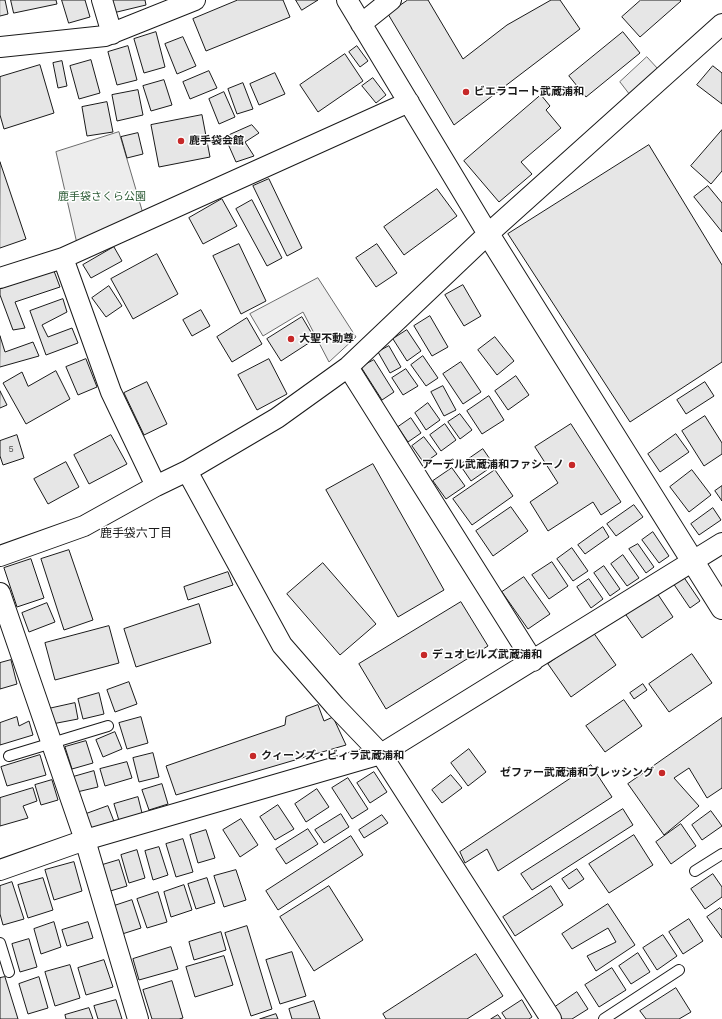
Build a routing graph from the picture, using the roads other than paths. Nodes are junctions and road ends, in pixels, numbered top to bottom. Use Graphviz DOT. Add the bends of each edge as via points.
graph roads {
  1 [pos="102,0"];
  2 [pos="195,0"];
  3 [pos="347,0"];
  4 [pos="391,0"];
  5 [pos="361,24"];
  6 [pos="722,24"];
  7 [pos="112,34"];
  8 [pos="0,47"];
  9 [pos="409,102"];
  10 [pos="488,234"];
  11 [pos="63,258"];
  12 [pos="0,278"];
  13 [pos="348,366"];
  14 [pos="187,471"];
  15 [pos="156,486"];
  16 [pos="722,543"];
  17 [pos="0,556"];
  18 [pos="693,561"];
  19 [pos="0,593"];
  20 [pos="722,608"];
  21 [pos="533,661"];
  22 [pos="108,726"];
  23 [pos="51,743"];
  24 [pos="381,754"];
  25 [pos="9,756"];
  26 [pos="85,840"];
  27 [pos="722,854"];
  28 [pos="0,870"];
  29 [pos="695,871"];
  30 [pos="0,943"];
  31 [pos="679,970"];
  32 [pos="9,972"];
  33 [pos="138,1019"];
  34 [pos="551,1019"];
  35 [pos="604,1019"];
  1 -- 7 [label="street"];
  2 -- 7 [label="street"];
  3 -- 5 [label="street"];
  4 -- 5 [label="street"];
  5 -- 9 [label="street"];
  6 -- 10 [label="street"];
  7 -- 8 [label="street"];
  9 -- 10 [label="street"];
  9 -- 11 [label="street"];
  10 -- 13 [label="street"];
  10 -- 18 [label="street"];
  11 -- 12 [label="street"];
  11 -- 15 [label="street" via="111,392"];
  13 -- 14 [label="street" via="277,418"];
  13 -- 21 [label="street"];
  14 -- 15 [label="street"];
  14 -- 24 [label="street" via="282,645"];
  15 -- 17 [label="street" via="84,526"];
  16 -- 18 [label="street"];
  18 -- 20 [label="street"];
  18 -- 21 [label="street"];
  19 -- 23 [label="street"];
  21 -- 24 [label="street"];
  22 -- 23 [label="lane"];
  23 -- 25 [label="lane"];
  23 -- 26 [label="street"];
  24 -- 26 [label="street"];
  24 -- 34 [label="street"];
  26 -- 28 [label="street"];
  26 -- 33 [label="street"];
  27 -- 29 [label="lane"];
  30 -- 32 [label="lane"];
  31 -- 35 [label="lane"];
}
